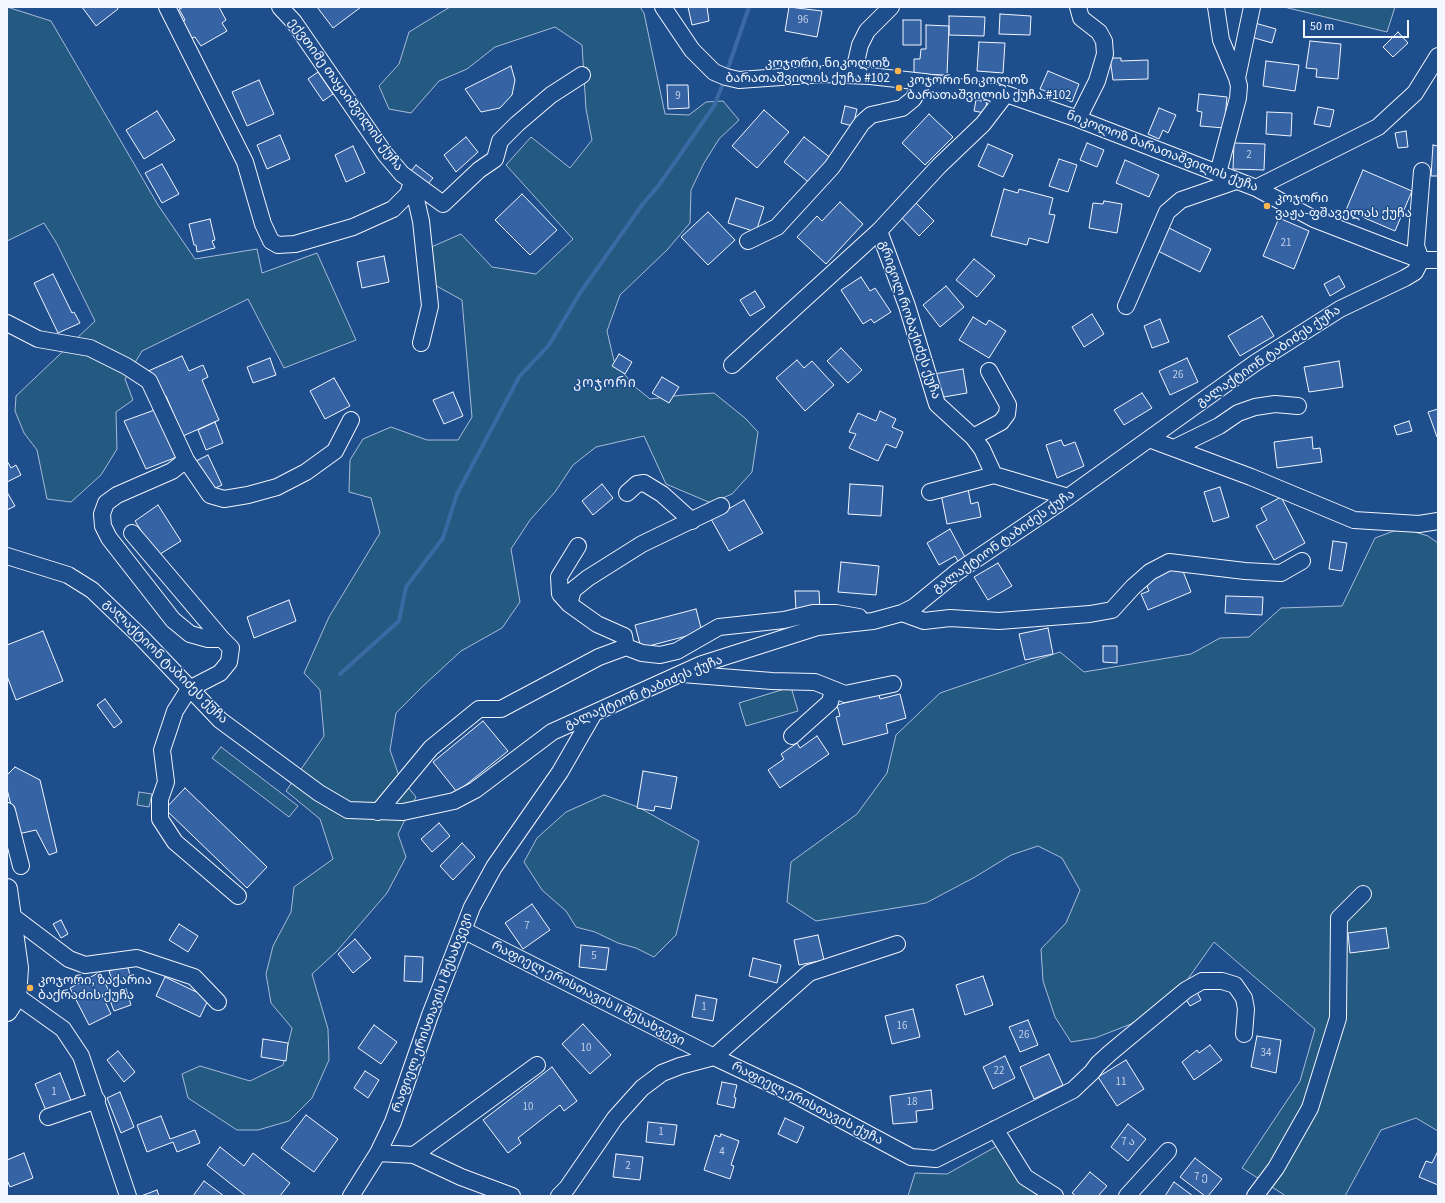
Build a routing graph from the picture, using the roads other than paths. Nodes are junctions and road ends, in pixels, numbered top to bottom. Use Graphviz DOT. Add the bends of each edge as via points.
graph roads {
  1 [pos="167,7"];
  2 [pos="280,7"];
  3 [pos="663,7"];
  4 [pos="891,7"];
  5 [pos="1078,7"];
  6 [pos="1216,7"];
  7 [pos="1252,7"];
  8 [pos="1438,56"];
  9 [pos="582,75"];
  10 [pos="853,75"];
  11 [pos="1237,78"];
  12 [pos="924,82"];
  13 [pos="1006,94"];
  14 [pos="1078,119"];
  15 [pos="1422,171"];
  16 [pos="1218,173"];
  17 [pos="1236,181"];
  18 [pos="412,182"];
  19 [pos="1256,188"];
  20 [pos="879,231"];
  21 [pos="748,241"];
  22 [pos="1421,260"];
  23 [pos="1438,260"];
  24 [pos="1126,306"];
  25 [pos="7,323"];
  26 [pos="421,343"];
  27 [pos="732,365"];
  28 [pos="990,371"];
  29 [pos="1298,406"];
  30 [pos="351,420"];
  31 [pos="973,437"];
  32 [pos="1149,439"];
  33 [pos="1174,448"];
  34 [pos="186,460"];
  35 [pos="994,475"];
  36 [pos="930,492"];
  37 [pos="627,493"];
  38 [pos="1068,496"];
  39 [pos="721,506"];
  40 [pos="692,521"];
  41 [pos="1438,521"];
  42 [pos="132,533"];
  43 [pos="578,546"];
  44 [pos="7,556"];
  45 [pos="1302,560"];
  46 [pos="569,604"];
  47 [pos="902,613"];
  48 [pos="873,621"];
  49 [pos="222,638"];
  50 [pos="626,648"];
  51 [pos="682,674"];
  52 [pos="893,684"];
  53 [pos="189,689"];
  54 [pos="833,690"];
  55 [pos="594,713"];
  56 [pos="792,736"];
  57 [pos="7,811"];
  58 [pos="378,812"];
  59 [pos="21,866"];
  60 [pos="7,889"];
  61 [pos="1363,894"];
  62 [pos="238,896"];
  63 [pos="12,916"];
  64 [pos="463,930"];
  65 [pos="898,944"];
  66 [pos="10,999"];
  67 [pos="218,1002"];
  68 [pos="1244,1034"];
  69 [pos="714,1057"];
  70 [pos="537,1065"];
  71 [pos="97,1100"];
  72 [pos="48,1117"];
  73 [pos="995,1129"];
  74 [pos="1168,1151"];
  75 [pos="378,1153"];
  76 [pos="414,1155"];
  77 [pos="128,1196"];
  78 [pos="351,1196"];
  79 [pos="512,1196"];
  80 [pos="559,1196"];
  81 [pos="1055,1196"];
  82 [pos="1127,1196"];
  83 [pos="1255,1196"];
  1 -- 18 [label="street" via="245,162 263,224 271,241 278,245 295,244 353,227 393,208 408,194"];
  2 -- 18 [label="street, ექვთიმე თაყაიშვილის ქუჩა" via="294,22 385,154"];
  3 -- 10 [label="street, ნიკოლოზ ბარათაშვილის ქუჩა" via="692,50 714,72 726,77 739,80 823,74"];
  4 -- 10 [label="street" via="867,31 860,45"];
  5 -- 14 [label="street" via="1081,18 1099,32 1104,41 1105,54 1097,81"];
  6 -- 11 [label="street" via="1221,40"];
  7 -- 11 [label="street"];
  8 -- 19 [label="street" via="1415,93 1378,127"];
  9 -- 18 [label="street, ექვთიმე თაყაიშვილის ქუჩა" via="551,95 517,124 500,141 496,159 479,170 443,204"];
  10 -- 12 [label="street, ნიკოლოზ ბარათაშვილის ქუჩა"];
  11 -- 16 [label="street" via="1238,98"];
  12 -- 13 [label="street, ნიკოლოზ ბარათაშვილის ქუჩა"];
  12 -- 21 [label="street" via="913,99 902,108 871,115 862,123 832,167 777,227"];
  13 -- 14 [label="street, ნიკოლოზ ბარათაშვილის ქუჩა"];
  13 -- 20 [label="street, გრიგოლ რობაქიძეს ქუჩა" via="983,124 939,166"];
  14 -- 16 [label="street, ნიკოლოზ ბარათაშვილის ქუჩა"];
  15 -- 22 [label="street" via="1416,246"];
  16 -- 17 [label="street, ნიკოლოზ ბარათაშვილის ქუჩა"];
  17 -- 19 [label="street, ნიკოლოზ ბარათაშვილის ქუჩა"];
  17 -- 24 [label="street" via="1181,200 1168,212"];
  18 -- 26 [label="street" via="421,221 430,306"];
  19 -- 22 [label="street, ნიკოლოზ ბარათაშვილის ქუჩა" via="1314,219"];
  20 -- 27 [label="street"];
  20 -- 31 [label="street, გრიგოლ რობაქიძეს ქუჩა" via="937,404"];
  22 -- 23 [label="street"];
  22 -- 32 [label="street, გალაქტიონ ტაბიძეს ქუჩა" via="1415,272 1340,308 1255,363"];
  25 -- 34 [label="street" via="38,338 90,348 149,381"];
  28 -- 31 [label="street" via="1008,405 1007,414 1001,422"];
  29 -- 33 [label="street" via="1275,404 1255,407 1238,413 1219,426"];
  30 -- 34 [label="street" via="335,451 306,472 277,487 248,495 224,499 210,495"];
  31 -- 35 [label="street, გრიგოლ რობაქიძეს ქუჩა" via="982,449"];
  32 -- 33 [label="street"];
  32 -- 38 [label="street, გალაქტიონ ტაბიძეს ქუჩა"];
  33 -- 41 [label="street" via="1354,520 1419,524"];
  34 -- 49 [label="street" via="172,471 117,495 106,503 102,514 103,526 109,538 173,620 190,634 208,639"];
  35 -- 36 [label="street"];
  35 -- 38 [label="street"];
  37 -- 40 [label="street" via="637,484 644,483 662,494"];
  38 -- 47 [label="street, გალაქტიონ ტაბიძეს ქუჩა" via="957,572 914,607"];
  39 -- 40 [label="street"];
  40 -- 46 [label="street" via="642,544 588,578 573,590"];
  42 -- 49 [label="street"];
  43 -- 46 [label="street" via="559,577 560,594"];
  44 -- 53 [label="street, გალაქტიონ ტაბიძეს ქუჩა" via="68,575 92,590 141,637"];
  45 -- 47 [label="street" via="1281,572 1245,571 1170,562 1150,572 1132,587 1112,610 1090,614 999,621 950,618 924,621"];
  46 -- 50 [label="street" via="597,624 624,636"];
  47 -- 48 [label="street, გალაქტიონ ტაბიძეს ქუჩა"];
  48 -- 50 [label="street" via="853,615 813,613 784,620 719,627 678,651 660,655"];
  48 -- 51 [label="street, გალაქტიონ ტაბიძეს ქუჩა" via="818,627 702,664"];
  49 -- 53 [label="street" via="231,648 229,662 220,673"];
  50 -- 58 [label="street" via="599,657 501,709 479,709 431,748"];
  51 -- 54 [label="street" via="815,682"];
  51 -- 55 [label="street, გალაქტიონ ტაბიძეს ქუჩა"];
  52 -- 54 [label="street" via="845,694"];
  53 -- 58 [label="street, გალაქტიონ ტაბიძეს ქუჩა" via="220,720 319,793 348,810"];
  53 -- 62 [label="street" via="175,711 162,750 166,782 160,799 160,818 175,842"];
  54 -- 56 [label="street" via="830,702"];
  55 -- 58 [label="street, გალაქტიონ ტაბიძეს ქუჩა" via="552,732 475,790 454,801 403,812"];
  55 -- 64 [label="street, რაფიელ ერისთავის I შესახვევი" via="560,772 494,867 472,907"];
  57 -- 59 [label="street"];
  60 -- 63 [label="main road"];
  61 -- 83 [label="street" via="1339,918 1338,1018 1310,1108 1276,1168"];
  63 -- 66 [label="main road" via="18,968"];
  63 -- 67 [label="street" via="69,959 85,965 137,958 194,976"];
  64 -- 69 [label="street, რაფიელ ერისთავის II შესახვევი"];
  64 -- 75 [label="street, რაფიელ ერისთავის I შესახვევი" via="393,1122"];
  65 -- 69 [label="street" via="809,973"];
  66 -- 71 [label="street" via="63,1029 81,1056"];
  68 -- 73 [label="street, რაფიელ ერისთავის ქუჩა" via="1244,998 1235,985 1222,981 1202,981 1186,990 1119,1045 1073,1090"];
  69 -- 73 [label="street, რაფიელ ერისთავის ქუჩა" via="797,1096 911,1157 936,1159"];
  69 -- 80 [label="street" via="662,1073 642,1088 615,1118 568,1188"];
  70 -- 76 [label="street"];
  71 -- 72 [label="street"];
  71 -- 77 [label="street"];
  73 -- 81 [label="street" via="1025,1177"];
  74 -- 82 [label="street"];
  75 -- 76 [label="street"];
  75 -- 78 [label="street"];
  76 -- 79 [label="street" via="461,1177"];
}
